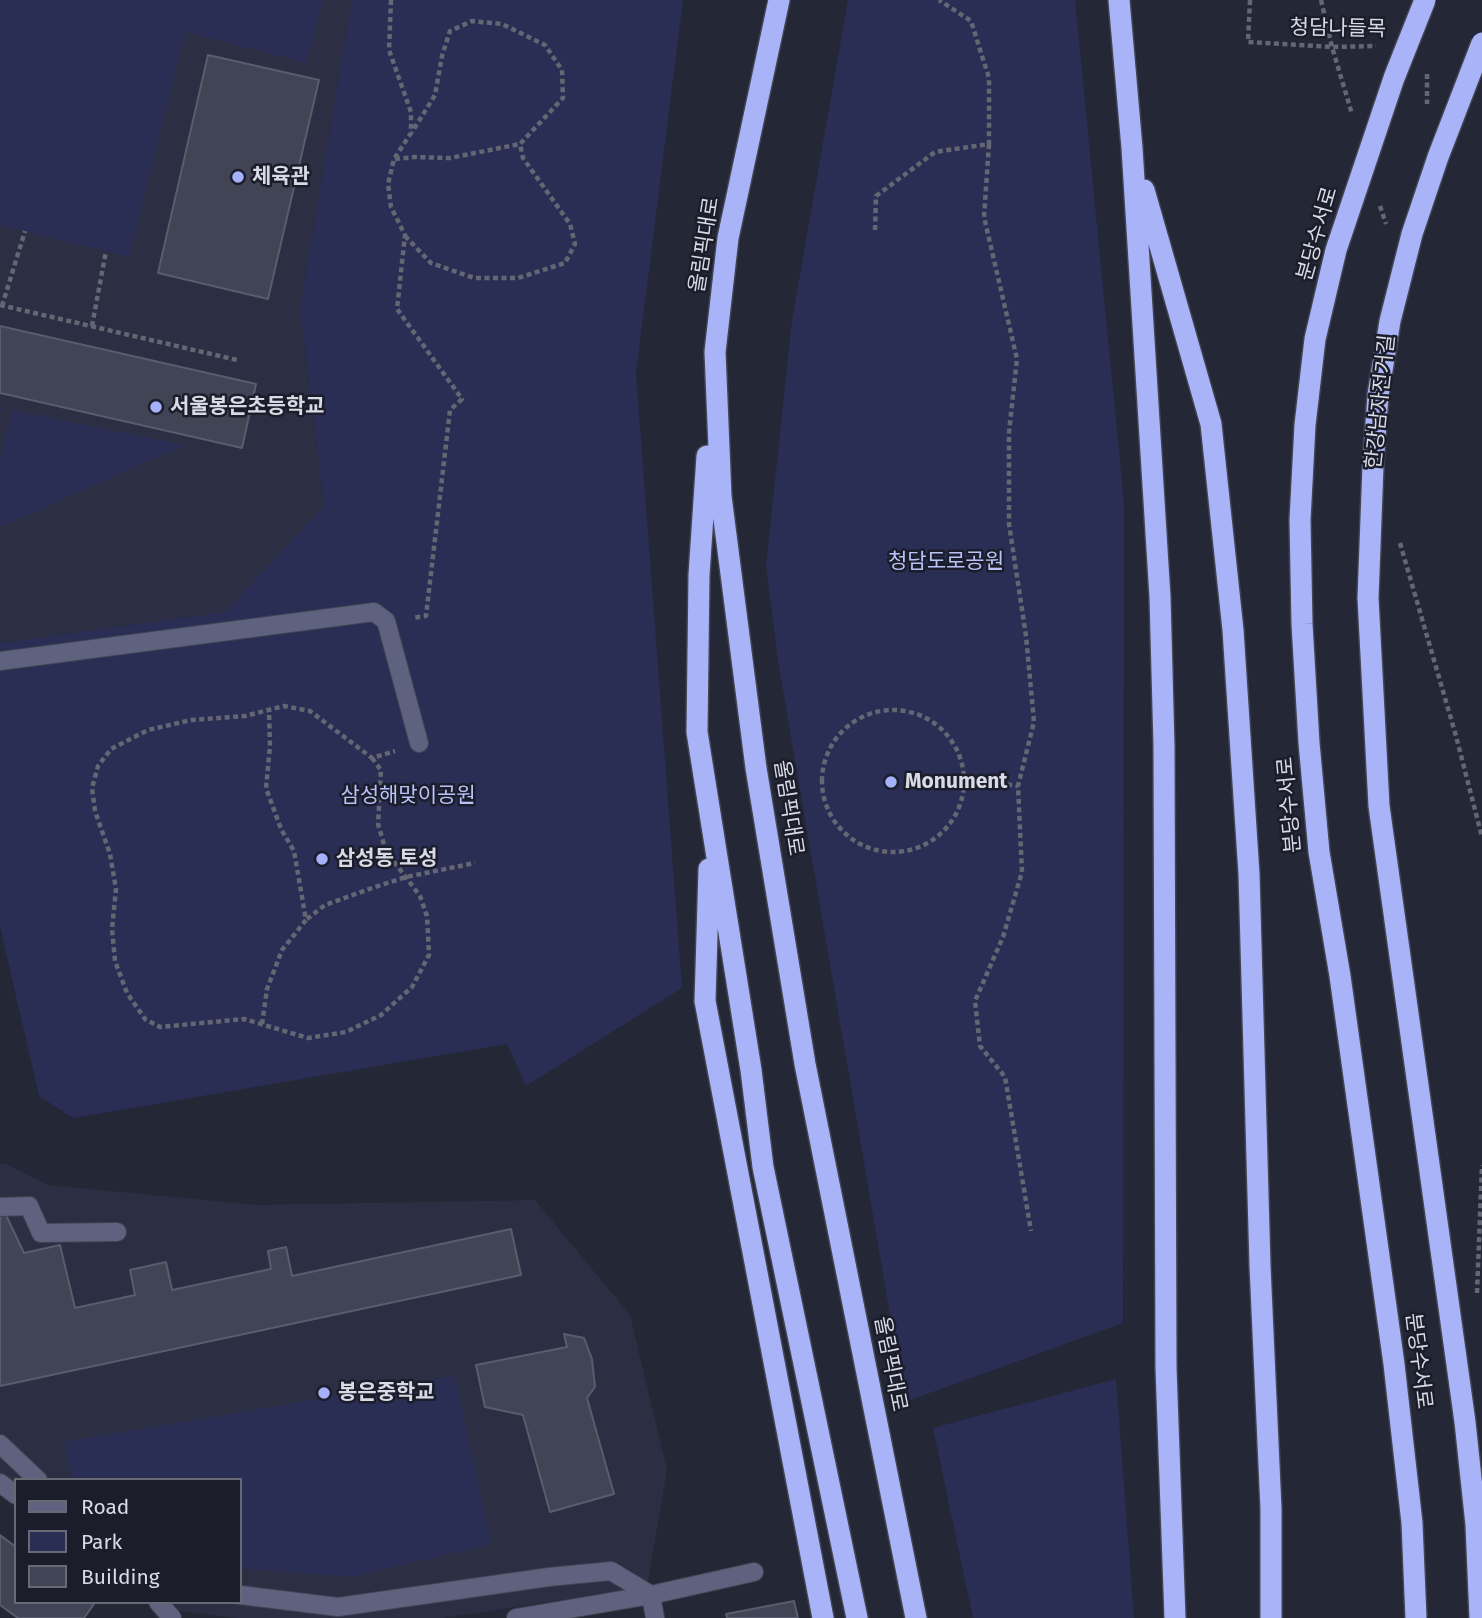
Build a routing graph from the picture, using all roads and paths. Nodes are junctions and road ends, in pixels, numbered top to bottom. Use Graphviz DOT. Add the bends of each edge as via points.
graph roads {
  1 [pos="391,0"];
  2 [pos="779,0"];
  3 [pos="939,0"];
  4 [pos="1119,0"];
  5 [pos="1250,0"];
  6 [pos="1425,0"];
  7 [pos="1482,43"];
  8 [pos="1386,46"];
  9 [pos="1427,71"];
  10 [pos="1427,110"];
  11 [pos="411,133"];
  12 [pos="520,144"];
  13 [pos="989,144"];
  14 [pos="1132,148"];
  15 [pos="394,159"];
  16 [pos="875,230"];
  17 [pos="25,231"];
  18 [pos="405,235"];
  19 [pos="106,251"];
  20 [pos="1,306"];
  21 [pos="92,326"];
  22 [pos="715,352"];
  23 [pos="237,360"];
  24 [pos="1398,536"];
  25 [pos="426,616"];
  26 [pos="0,661"];
  27 [pos="269,709"];
  28 [pos="419,743"];
  29 [pos="372,758"];
  30 [pos="965,779"];
  31 [pos="1018,786"];
  32 [pos="711,821"];
  33 [pos="1482,837"];
  34 [pos="475,863"];
  35 [pos="405,877"];
  36 [pos="306,920"];
  37 [pos="262,1024"];
  38 [pos="0,1207"];
  39 [pos="1031,1231"];
  40 [pos="117,1232"];
  41 [pos="0,1444"];
  42 [pos="36,1478"];
  43 [pos="754,1572"];
  44 [pos="242,1595"];
  45 [pos="650,1595"];
  46 [pos="160,1604"];
  47 [pos="1175,1609"];
  48 [pos="172,1618"];
  49 [pos="516,1618"];
  50 [pos="655,1618"];
  51 [pos="823,1618"];
  52 [pos="857,1618"];
  53 [pos="916,1618"];
  54 [pos="1271,1618"];
  55 [pos="1416,1618"];
  56 [pos="1480,1618"];
  1 -- 11 [label="path" via="389,50 411,112"];
  2 -- 22 [label="highway, 올림픽대로" via="728,238"];
  3 -- 13 [label="path" via="971,21 989,78"];
  4 -- 14 [label="highway"];
  5 -- 8 [label="path, 청담나들목" via="1248,42"];
  6 -- 55 [label="highway, 분당수서로, bridge" via="1336,250 1315,339 1300,520 1302,624 1319,852 1394,1364 1412,1523"];
  7 -- 56 [label="highway, 분당수서로, bridge" via="1412,234 1390,321 1377,407 1368,598 1380,806 1465,1422"];
  9 -- 10 [label="path"];
  11 -- 12 [label="path" via="435,95 450,31 472,21 502,24 545,45 562,70 563,98"];
  11 -- 15 [label="path"];
  12 -- 15 [label="path" via="450,158"];
  12 -- 18 [label="path" via="523,158 570,224 575,244 565,263 518,278 474,278 431,263"];
  13 -- 16 [label="path" via="935,152 876,196"];
  13 -- 31 [label="path" via="984,217 1017,359 1009,432 1009,524 1034,722"];
  14 -- 47 [label="highway" via="1153,466 1164,733 1166,1368"];
  14 -- 54 [label="highway" via="1211,424 1233,630 1249,874"];
  15 -- 18 [label="path" via="388,184 391,207"];
  17 -- 20 [label="path"];
  18 -- 25 [label="path" via="397,309 462,399 450,410"];
  19 -- 21 [label="path"];
  20 -- 21 [label="path"];
  21 -- 23 [label="path"];
  22 -- 32 [label="highway" via="699,575 697,732"];
  22 -- 53 [label="highway, 올림픽대로" via="721,496 756,768 806,1065"];
  24 -- 33 [label="path"];
  26 -- 28 [label="street" via="374,612 386,621"];
  27 -- 29 [label="path" via="284,706 310,711"];
  27 -- 36 [label="path" via="266,788 294,851"];
  27 -- 37 [label="path" via="148,730 111,749 98,766 92,788 116,889 115,961 127,993 145,1019 160,1027 244,1019"];
  28 -- 29 [label="path"];
  29 -- 35 [label="path" via="381,770 378,824 386,850"];
  30 -- 30 [label="path" via="962,802 935,839 914,849 891,852 848,836 833,819 824,798 822,774 828,751 842,731 861,717 896,710 930,719 948,735 960,756"];
  30 -- 31 [label="path"];
  31 -- 39 [label="path" via="1022,872 1003,937 975,1001 980,1046 1005,1077"];
  32 -- 51 [label="highway" via="705,1001"];
  32 -- 52 [label="highway" via="763,1167"];
  34 -- 35 [label="path"];
  35 -- 36 [label="path" via="325,905"];
  35 -- 37 [label="path" via="427,916 429,955 412,987 381,1015 346,1032 308,1038"];
  36 -- 37 [label="path" via="282,950 267,989"];
  38 -- 40 [label="street" via="29,1206 41,1233"];
  41 -- 42 [label="street"];
  43 -- 45 [label="street"];
  44 -- 45 [label="street" via="338,1607 611,1571"];
  45 -- 49 [label="street"];
  45 -- 50 [label="street"];
  46 -- 48 [label="street"];
}
